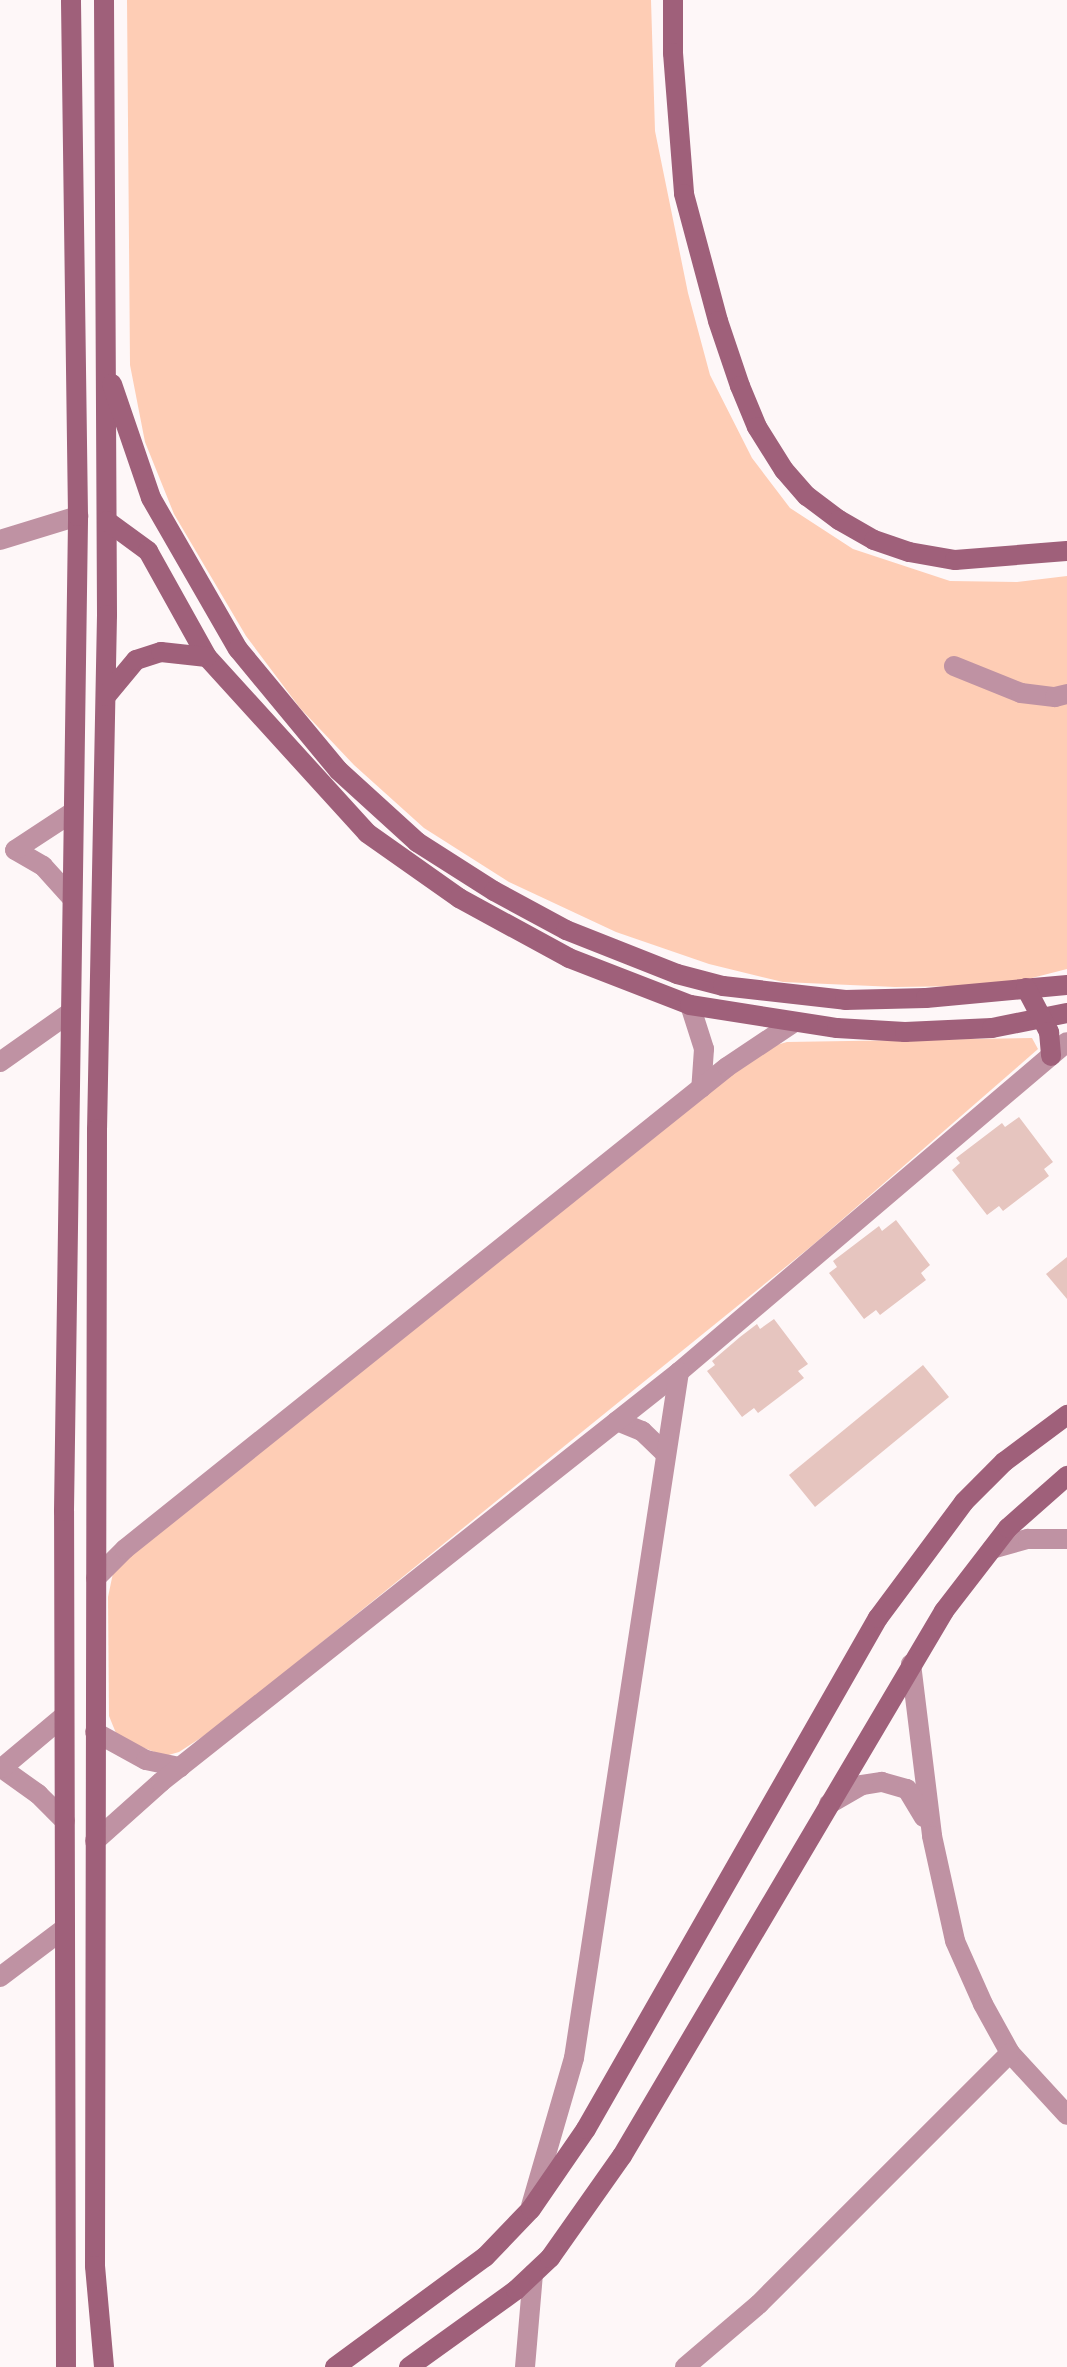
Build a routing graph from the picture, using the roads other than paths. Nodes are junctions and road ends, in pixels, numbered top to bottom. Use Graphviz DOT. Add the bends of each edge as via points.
graph roads {
  1 [pos="71,0"];
  2 [pos="104,0"];
  3 [pos="673,0"];
  4 [pos="106,367"];
  5 [pos="78,516"];
  6 [pos="107,521"];
  7 [pos="0,540"];
  8 [pos="1067,551"];
  9 [pos="207,657"];
  10 [pos="954,666"];
  11 [pos="1067,694"];
  12 [pos="106,696"];
  13 [pos="73,812"];
  14 [pos="8,852"];
  15 [pos="71,897"];
  16 [pos="1067,985"];
  17 [pos="1026,988"];
  18 [pos="690,1005"];
  19 [pos="1067,1013"];
  20 [pos="68,1014"];
  21 [pos="1041,1017"];
  22 [pos="793,1023"];
  23 [pos="1067,1042"];
  24 [pos="1051,1056"];
  25 [pos="0,1062"];
  26 [pos="701,1088"];
  27 [pos="679,1372"];
  28 [pos="1067,1415"];
  29 [pos="617,1421"];
  30 [pos="665,1453"];
  31 [pos="1067,1476"];
  32 [pos="1067,1539"];
  33 [pos="992,1549"];
  34 [pos="96,1578"];
  35 [pos="911,1664"];
  36 [pos="64,1716"];
  37 [pos="95,1732"];
  38 [pos="180,1767"];
  39 [pos="1,1768"];
  40 [pos="829,1804"];
  41 [pos="65,1821"];
  42 [pos="932,1836"];
  43 [pos="95,1841"];
  44 [pos="65,1928"];
  45 [pos="0,1977"];
  46 [pos="1010,2053"];
  47 [pos="1067,2115"];
  48 [pos="531,2209"];
  49 [pos="533,2274"];
  50 [pos="66,2367"];
  51 [pos="104,2367"];
  52 [pos="335,2367"];
  53 [pos="409,2367"];
  54 [pos="525,2367"];
  55 [pos="685,2367"];
  1 -- 5 [label="street"];
  2 -- 4 [label="street"];
  3 -- 8 [label="street" via="684,194 740,386 784,470 839,520 909,552 955,560"];
  4 -- 6 [label="street"];
  4 -- 17 [label="street" via="151,498 238,649 338,770 417,842 566,930 692,978 845,1000"];
  5 -- 7 [label="street"];
  5 -- 13 [label="street"];
  6 -- 9 [label="street" via="148,551"];
  6 -- 12 [label="street"];
  9 -- 12 [label="street" via="161,652 136,660"];
  9 -- 18 [label="street" via="321,786 404,862 569,958"];
  10 -- 11 [label="street" via="1021,693"];
  12 -- 34 [label="street" via="97,1129"];
  13 -- 14 [label="street"];
  13 -- 15 [label="street"];
  14 -- 15 [label="street" via="43,866"];
  15 -- 20 [label="street"];
  16 -- 17 [label="street"];
  17 -- 21 [label="street"];
  18 -- 22 [label="street"];
  18 -- 26 [label="street" via="704,1049"];
  19 -- 21 [label="street"];
  20 -- 25 [label="street"];
  20 -- 36 [label="street"];
  21 -- 22 [label="street" via="992,1028 905,1032"];
  21 -- 24 [label="street" via="1049,1032"];
  22 -- 26 [label="street" via="753,1046"];
  23 -- 24 [label="street"];
  24 -- 27 [label="street"];
  26 -- 34 [label="street" via="125,1549"];
  27 -- 29 [label="street"];
  27 -- 30 [label="street"];
  28 -- 48 [label="street" via="1004,1462 964,1502 878,1618 586,2129"];
  29 -- 30 [label="street" via="642,1431"];
  29 -- 38 [label="street"];
  30 -- 48 [label="street" via="574,2058"];
  31 -- 33 [label="street"];
  32 -- 33 [label="street" via="1028,1539"];
  33 -- 35 [label="street"];
  34 -- 37 [label="street"];
  35 -- 40 [label="street"];
  35 -- 42 [label="street"];
  36 -- 39 [label="street"];
  36 -- 41 [label="street"];
  37 -- 38 [label="street" via="146,1760"];
  37 -- 43 [label="street"];
  38 -- 43 [label="street"];
  39 -- 41 [label="street"];
  40 -- 42 [label="street" via="862,1785 882,1782 907,1789 919,1803"];
  40 -- 49 [label="street" via="622,2156"];
  41 -- 44 [label="street"];
  42 -- 46 [label="street" via="955,1941"];
  43 -- 51 [label="street" via="95,2266"];
  44 -- 45 [label="street"];
  44 -- 50 [label="street"];
  46 -- 47 [label="street"];
  46 -- 55 [label="street" via="759,2304"];
  48 -- 52 [label="street" via="485,2257"];
  49 -- 53 [label="street" via="455,2338"];
  49 -- 54 [label="street"];
}
